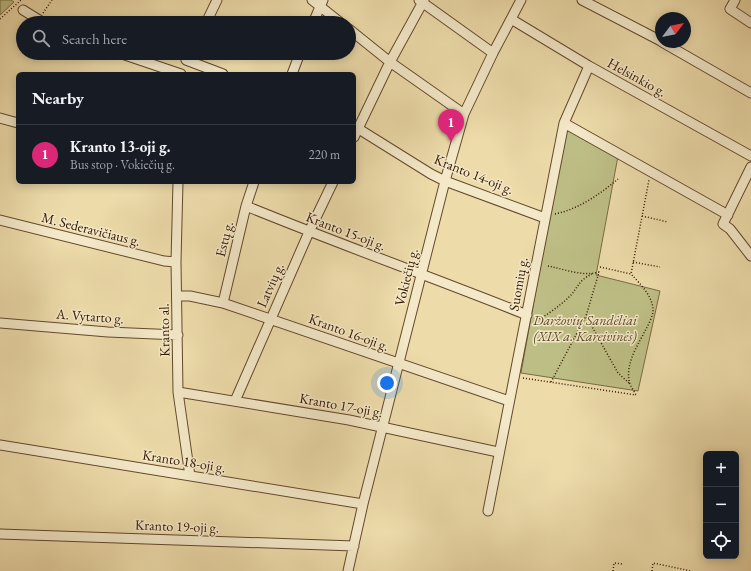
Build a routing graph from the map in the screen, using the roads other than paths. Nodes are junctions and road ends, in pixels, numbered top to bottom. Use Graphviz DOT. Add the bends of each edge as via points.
graph roads {
  1 [pos="218,0"];
  2 [pos="312,0"];
  3 [pos="521,0"];
  4 [pos="582,0"];
  5 [pos="735,0"];
  6 [pos="422,1"];
  7 [pos="322,3"];
  8 [pos="23,10"];
  9 [pos="32,16"];
  10 [pos="210,16"];
  11 [pos="316,16"];
  12 [pos="334,16"];
  13 [pos="511,19"];
  14 [pos="751,23"];
  15 [pos="356,35"];
  16 [pos="655,38"];
  17 [pos="672,48"];
  18 [pos="492,53"];
  19 [pos="140,60"];
  20 [pos="187,60"];
  21 [pos="194,60"];
  22 [pos="297,60"];
  23 [pos="390,62"];
  24 [pos="589,66"];
  25 [pos="176,72"];
  26 [pos="183,72"];
  27 [pos="219,72"];
  28 [pos="293,72"];
  29 [pos="751,93"];
  30 [pos="464,114"];
  31 [pos="0,118"];
  32 [pos="16,122"];
  33 [pos="564,123"];
  34 [pos="356,127"];
  35 [pos="751,156"];
  36 [pos="751,168"];
  37 [pos="445,181"];
  38 [pos="178,184"];
  39 [pos="253,184"];
  40 [pos="332,184"];
  41 [pos="246,206"];
  42 [pos="728,215"];
  43 [pos="545,216"];
  44 [pos="0,220"];
  45 [pos="309,232"];
  46 [pos="751,256"];
  47 [pos="176,262"];
  48 [pos="422,274"];
  49 [pos="177,296"];
  50 [pos="223,303"];
  51 [pos="526,318"];
  52 [pos="271,319"];
  53 [pos="0,323"];
  54 [pos="178,335"];
  55 [pos="399,364"];
  56 [pos="178,392"];
  57 [pos="235,401"];
  58 [pos="509,401"];
  59 [pos="383,426"];
  60 [pos="0,445"];
  61 [pos="498,452"];
  62 [pos="190,476"];
  63 [pos="363,504"];
  64 [pos="488,511"];
  65 [pos="0,534"];
  66 [pos="354,546"];
  67 [pos="348,571"];
  1 -- 10 [label="street"];
  2 -- 7 [label="street"];
  3 -- 13 [label="street, Vokiečių g."];
  4 -- 16 [label="street"];
  5 -- 14 [label="street" via="730,9"];
  6 -- 18 [label="street"];
  6 -- 23 [label="street"];
  7 -- 11 [label="street"];
  7 -- 12 [label="street"];
  8 -- 9 [label="street"];
  13 -- 18 [label="street, Vokiečių g."];
  13 -- 24 [label="street, Helsinkio g."];
  15 -- 23 [label="street"];
  17 -- 29 [label="street"];
  18 -- 30 [label="street, Vokiečių g."];
  19 -- 25 [label="street"];
  20 -- 26 [label="street"];
  21 -- 27 [label="street"];
  22 -- 28 [label="street"];
  23 -- 30 [label="street"];
  23 -- 34 [label="street"];
  24 -- 33 [label="street, Suomių g."];
  24 -- 35 [label="street, Helsinkio g."];
  30 -- 37 [label="street, Vokiečių g."];
  31 -- 32 [label="street"];
  33 -- 42 [label="street"];
  33 -- 43 [label="street, Suomių g."];
  34 -- 37 [label="street, Kranto 14-oji g."];
  36 -- 42 [label="street"];
  37 -- 43 [label="street, Kranto 14-oji g."];
  37 -- 48 [label="street, Vokiečių g."];
  38 -- 47 [label="street, Kranto al."];
  39 -- 41 [label="street, Estų g."];
  40 -- 45 [label="street, Latvių g."];
  41 -- 45 [label="street, Kranto 15-oji g."];
  41 -- 50 [label="street, Estų g."];
  42 -- 46 [label="street" via="723,224"];
  43 -- 51 [label="street, Suomių g."];
  44 -- 47 [label="street, M. Sederavičiaus g."];
  45 -- 48 [label="street, Kranto 15-oji g."];
  45 -- 52 [label="street, Latvių g."];
  47 -- 49 [label="street, Kranto al."];
  48 -- 51 [label="street, Kranto 15-oji g."];
  48 -- 55 [label="street, Vokiečių g."];
  49 -- 50 [label="street, Kranto 16-oji g."];
  49 -- 54 [label="street, Kranto al."];
  50 -- 52 [label="street, Kranto 16-oji g."];
  51 -- 58 [label="street, Suomių g."];
  52 -- 55 [label="street, Kranto 16-oji g."];
  52 -- 57 [label="street, Latvių g."];
  53 -- 54 [label="street, A. Vytarto g."];
  54 -- 56 [label="street, Kranto al."];
  55 -- 58 [label="street, Kranto 16-oji g."];
  55 -- 59 [label="street, Vokiečių g."];
  56 -- 57 [label="street, Kranto 17-oji g."];
  56 -- 62 [label="street, Kranto al."];
  57 -- 59 [label="street, Kranto 17-oji g."];
  58 -- 61 [label="street, Suomių g."];
  59 -- 61 [label="street, Kranto 17-oji g."];
  59 -- 63 [label="street, Vokiečių g."];
  60 -- 62 [label="street, Kranto 18-oji g."];
  61 -- 64 [label="street, Suomių g."];
  62 -- 63 [label="street, Kranto 18-oji g."];
  63 -- 66 [label="street, Vokiečių g."];
  65 -- 66 [label="street, Kranto 19-oji g."];
  66 -- 67 [label="street, Vokiečių g."];
}
